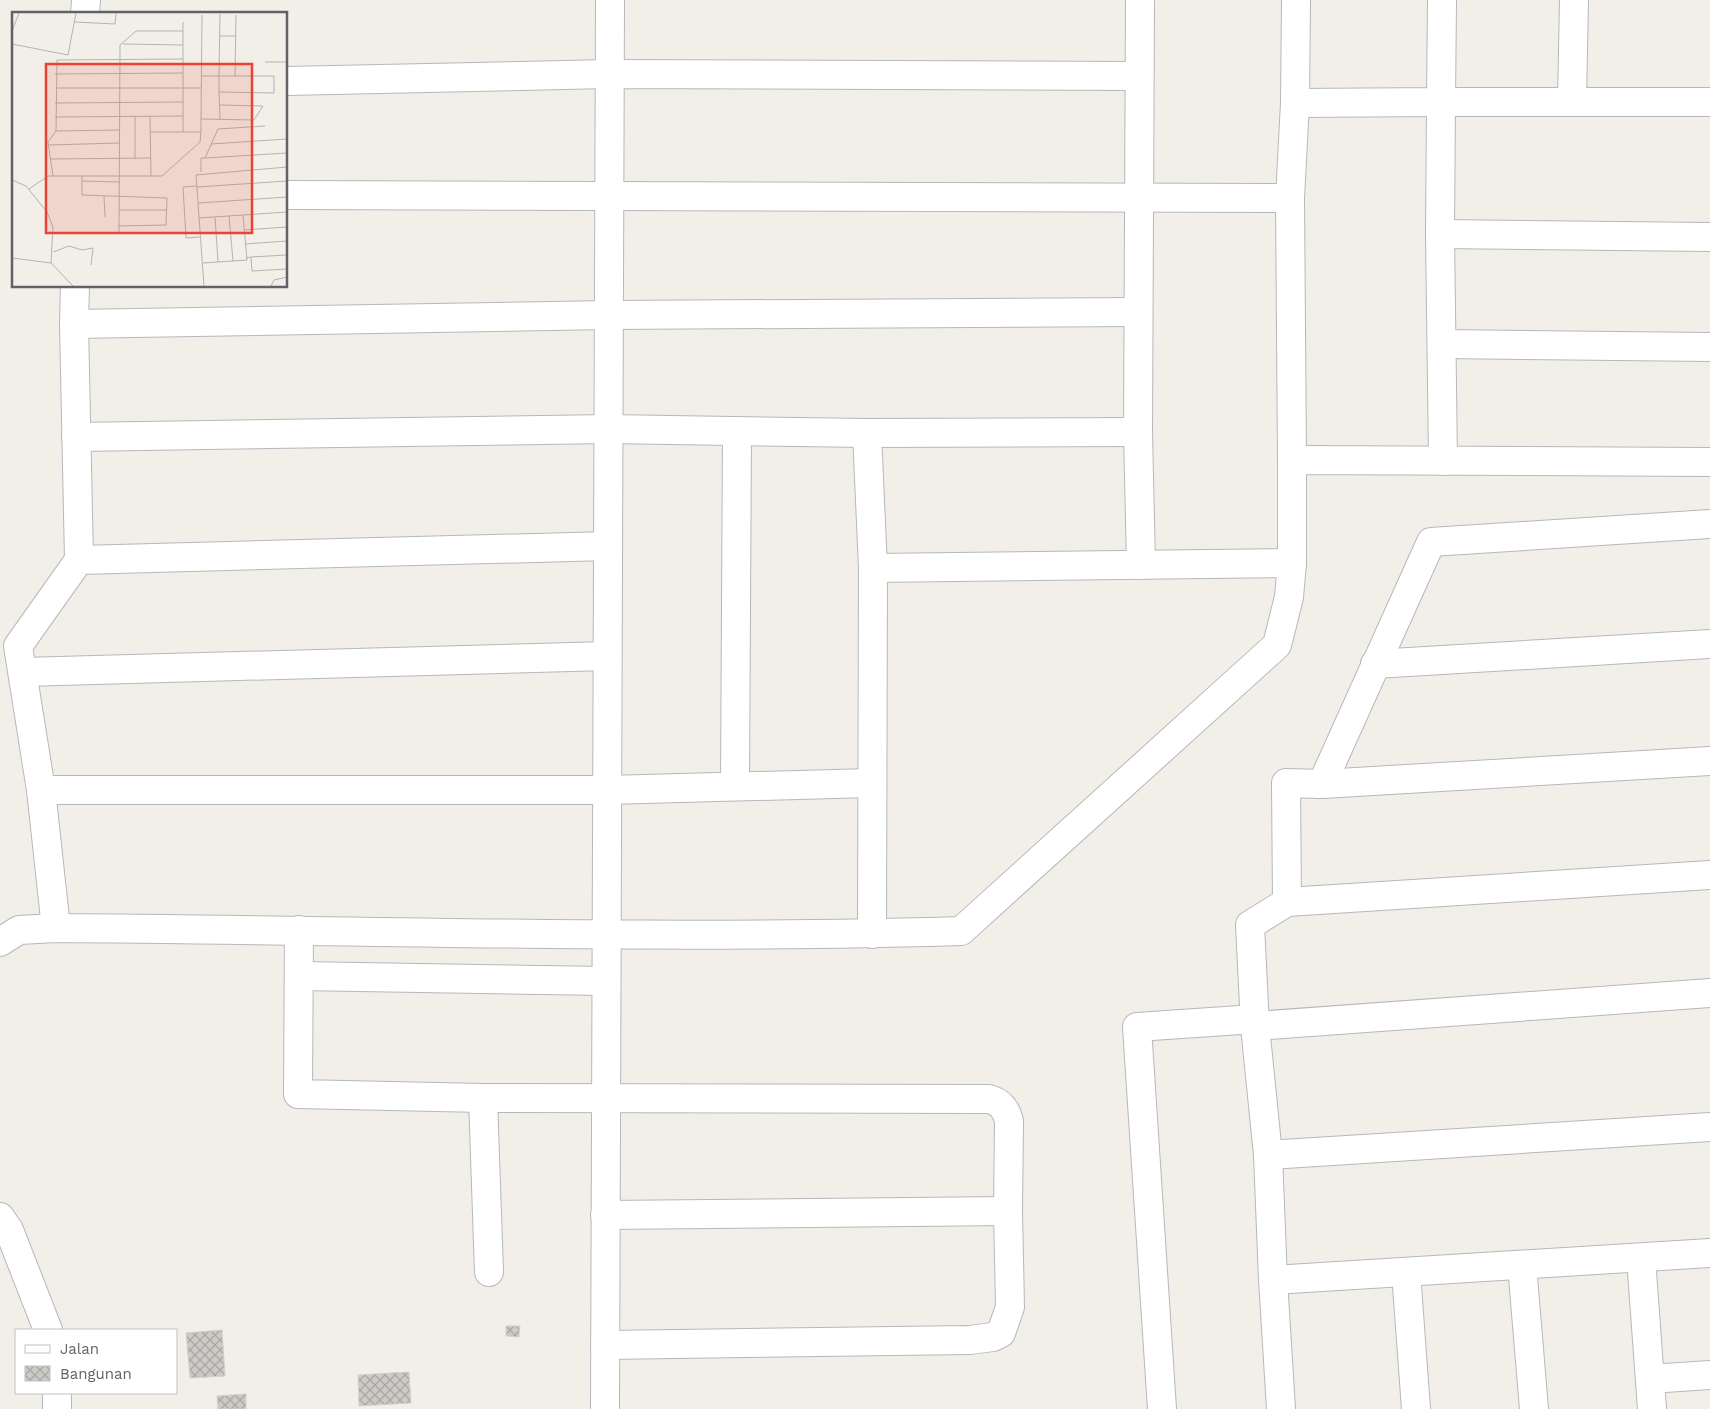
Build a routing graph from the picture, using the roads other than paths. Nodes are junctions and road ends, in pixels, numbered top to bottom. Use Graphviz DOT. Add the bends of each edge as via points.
graph roads {
  1 [pos="610,0"];
  2 [pos="1140,0"];
  3 [pos="1296,0"];
  4 [pos="1442,0"];
  5 [pos="1574,0"];
  6 [pos="610,74"];
  7 [pos="1139,76"];
  8 [pos="288,80"];
  9 [pos="1441,102"];
  10 [pos="1572,102"];
  11 [pos="1710,102"];
  12 [pos="1296,103"];
  13 [pos="288,195"];
  14 [pos="610,195"];
  15 [pos="1139,198"];
  16 [pos="1290,198"];
  17 [pos="1440,234"];
  18 [pos="1710,237"];
  19 [pos="75,288"];
  20 [pos="1138,312"];
  21 [pos="609,315"];
  22 [pos="74,324"];
  23 [pos="1443,344"];
  24 [pos="1710,347"];
  25 [pos="608,429"];
  26 [pos="737,431"];
  27 [pos="1138,432"];
  28 [pos="867,433"];
  29 [pos="76,437"];
  30 [pos="1292,460"];
  31 [pos="1443,461"];
  32 [pos="1710,462"];
  33 [pos="1710,524"];
  34 [pos="608,546"];
  35 [pos="79,560"];
  36 [pos="1292,563"];
  37 [pos="1141,565"];
  38 [pos="873,568"];
  39 [pos="1710,644"];
  40 [pos="607,656"];
  41 [pos="1375,664"];
  42 [pos="23,672"];
  43 [pos="1710,761"];
  44 [pos="871,783"];
  45 [pos="1322,784"];
  46 [pos="735,786"];
  47 [pos="41,790"];
  48 [pos="607,790"];
  49 [pos="1710,875"];
  50 [pos="1287,902"];
  51 [pos="56,928"];
  52 [pos="299,930"];
  53 [pos="606,934"];
  54 [pos="872,934"];
  55 [pos="0,942"];
  56 [pos="299,976"];
  57 [pos="606,981"];
  58 [pos="1710,993"];
  59 [pos="1255,1022"];
  60 [pos="606,1097"];
  61 [pos="483,1098"];
  62 [pos="1710,1128"];
  63 [pos="1268,1155"];
  64 [pos="1008,1211"];
  65 [pos="605,1214"];
  66 [pos="0,1217"];
  67 [pos="1710,1253"];
  68 [pos="1641,1258"];
  69 [pos="1522,1265"];
  70 [pos="489,1272"];
  71 [pos="1406,1272"];
  72 [pos="1273,1280"];
  73 [pos="48,1329"];
  74 [pos="605,1345"];
  75 [pos="1710,1375"];
  76 [pos="1650,1379"];
  77 [pos="57,1394"];
  78 [pos="605,1408"];
  79 [pos="57,1409"];
  80 [pos="1162,1409"];
  81 [pos="1281,1409"];
  82 [pos="1416,1409"];
  83 [pos="1534,1409"];
  84 [pos="1652,1409"];
  1 -- 6 [label="street"];
  2 -- 7 [label="street"];
  3 -- 12 [label="street"];
  4 -- 9 [label="street"];
  5 -- 10 [label="street"];
  6 -- 7 [label="street"];
  6 -- 8 [label="street"];
  6 -- 14 [label="street"];
  7 -- 15 [label="street"];
  9 -- 10 [label="street"];
  9 -- 12 [label="street"];
  9 -- 17 [label="street"];
  10 -- 11 [label="street"];
  12 -- 16 [label="street"];
  13 -- 14 [label="street"];
  14 -- 15 [label="street"];
  14 -- 21 [label="street"];
  15 -- 16 [label="street"];
  15 -- 20 [label="street"];
  16 -- 30 [label="street"];
  17 -- 18 [label="street"];
  17 -- 23 [label="street"];
  19 -- 22 [label="street"];
  20 -- 21 [label="street"];
  20 -- 27 [label="street"];
  21 -- 22 [label="street"];
  21 -- 25 [label="street"];
  22 -- 29 [label="street"];
  23 -- 24 [label="street"];
  23 -- 31 [label="street"];
  25 -- 26 [label="street"];
  25 -- 29 [label="street"];
  25 -- 34 [label="street"];
  26 -- 28 [label="street"];
  26 -- 46 [label="street"];
  27 -- 28 [label="street"];
  27 -- 37 [label="street"];
  28 -- 38 [label="street"];
  29 -- 35 [label="street"];
  30 -- 31 [label="street"];
  30 -- 36 [label="street"];
  31 -- 32 [label="street"];
  33 -- 41 [label="street" via="1431,542"];
  34 -- 35 [label="street"];
  34 -- 40 [label="street"];
  35 -- 42 [label="street" via="18,646"];
  36 -- 37 [label="street"];
  36 -- 54 [label="street" via="1289,597 1277,645 961,931"];
  37 -- 38 [label="street"];
  38 -- 44 [label="street"];
  39 -- 41 [label="street"];
  40 -- 42 [label="street"];
  40 -- 48 [label="street"];
  41 -- 45 [label="street"];
  42 -- 47 [label="street"];
  43 -- 45 [label="street"];
  44 -- 46 [label="street"];
  44 -- 54 [label="street"];
  45 -- 50 [label="street" via="1286,783"];
  46 -- 48 [label="street"];
  47 -- 48 [label="street"];
  47 -- 51 [label="street"];
  48 -- 53 [label="street"];
  49 -- 50 [label="street"];
  50 -- 59 [label="street" via="1250,925"];
  51 -- 52 [label="street"];
  51 -- 55 [label="street" via="19,930"];
  52 -- 53 [label="street"];
  52 -- 56 [label="street"];
  53 -- 54 [label="street"];
  53 -- 57 [label="street"];
  56 -- 57 [label="street"];
  56 -- 61 [label="street" via="298,1094"];
  57 -- 60 [label="street"];
  58 -- 59 [label="street"];
  59 -- 63 [label="street"];
  59 -- 80 [label="street" via="1137,1027"];
  60 -- 61 [label="street"];
  60 -- 64 [label="street" via="996,1101 1004,1107 1009,1121"];
  60 -- 65 [label="street"];
  61 -- 70 [label="street"];
  62 -- 63 [label="street"];
  63 -- 72 [label="street"];
  64 -- 65 [label="street"];
  64 -- 74 [label="street" via="1010,1307 1001,1332 994,1337 970,1340"];
  65 -- 74 [label="street"];
  66 -- 73 [label="street" via="9,1230"];
  67 -- 68 [label="street"];
  68 -- 69 [label="street"];
  68 -- 76 [label="street"];
  69 -- 71 [label="street"];
  69 -- 83 [label="street"];
  71 -- 72 [label="street"];
  71 -- 82 [label="street"];
  72 -- 81 [label="street"];
  74 -- 78 [label="street"];
  75 -- 76 [label="street"];
  76 -- 84 [label="street"];
  77 -- 79 [label="street"];
}
